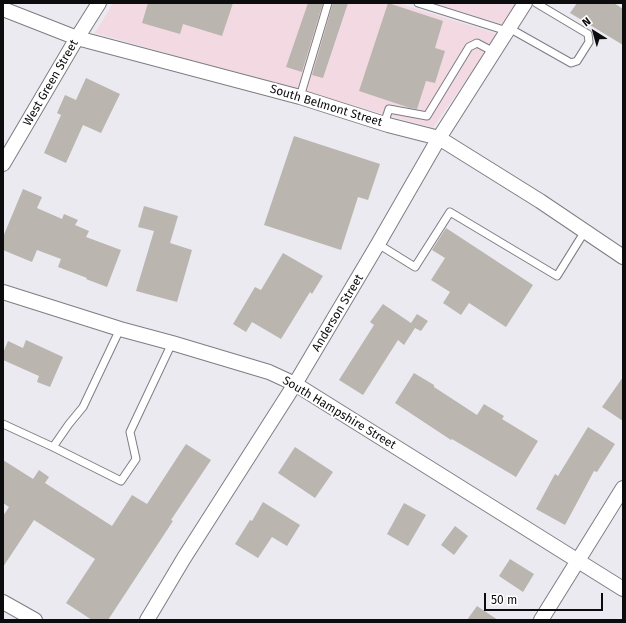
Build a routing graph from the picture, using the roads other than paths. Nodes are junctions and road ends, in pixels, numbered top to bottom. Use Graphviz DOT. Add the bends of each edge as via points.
graph roads {
  1 [pos="99,3"];
  2 [pos="328,3"];
  3 [pos="418,3"];
  4 [pos="525,3"];
  5 [pos="536,3"];
  6 [pos="3,9"];
  7 [pos="508,29"];
  8 [pos="77,38"];
  9 [pos="494,52"];
  10 [pos="300,97"];
  11 [pos="384,124"];
  12 [pos="439,138"];
  13 [pos="3,164"];
  14 [pos="584,231"];
  15 [pos="378,244"];
  16 [pos="623,257"];
  17 [pos="3,292"];
  18 [pos="120,329"];
  19 [pos="172,343"];
  20 [pos="295,384"];
  21 [pos="3,424"];
  22 [pos="53,447"];
  23 [pos="623,488"];
  24 [pos="577,561"];
  25 [pos="623,589"];
  26 [pos="3,602"];
  27 [pos="35,620"];
  28 [pos="146,620"];
  29 [pos="541,620"];
  1 -- 8 [label="street, West Green Street"];
  2 -- 10 [label="lane"];
  3 -- 7 [label="lane"];
  4 -- 7 [label="street, Anderson Street"];
  5 -- 7 [label="lane" via="588,34 589,42 577,62 571,63"];
  6 -- 8 [label="street, South Belmont Street"];
  7 -- 9 [label="street, Anderson Street"];
  8 -- 10 [label="street, South Belmont Street"];
  8 -- 13 [label="street, West Green Street"];
  9 -- 11 [label="lane" via="477,43 469,47 427,116 389,109"];
  9 -- 12 [label="street, Anderson Street"];
  10 -- 11 [label="street, South Belmont Street"];
  11 -- 12 [label="street, South Belmont Street"];
  12 -- 14 [label="street, South Belmont Street"];
  12 -- 15 [label="street, Anderson Street"];
  14 -- 15 [label="lane" via="557,276 450,212 415,267"];
  14 -- 16 [label="street, South Belmont Street"];
  15 -- 20 [label="street, Anderson Street"];
  17 -- 18 [label="street, South Hampshire Street"];
  18 -- 19 [label="street, South Hampshire Street"];
  18 -- 22 [label="lane" via="82,407"];
  19 -- 20 [label="street, South Hampshire Street" via="269,372"];
  19 -- 22 [label="lane" via="130,432 136,459 121,482"];
  20 -- 24 [label="street, South Hampshire Street"];
  20 -- 28 [label="street, Anderson Street"];
  21 -- 22 [label="lane"];
  23 -- 24 [label="street"];
  24 -- 25 [label="street, South Hampshire Street"];
  24 -- 29 [label="street"];
  26 -- 27 [label="street"];
}
